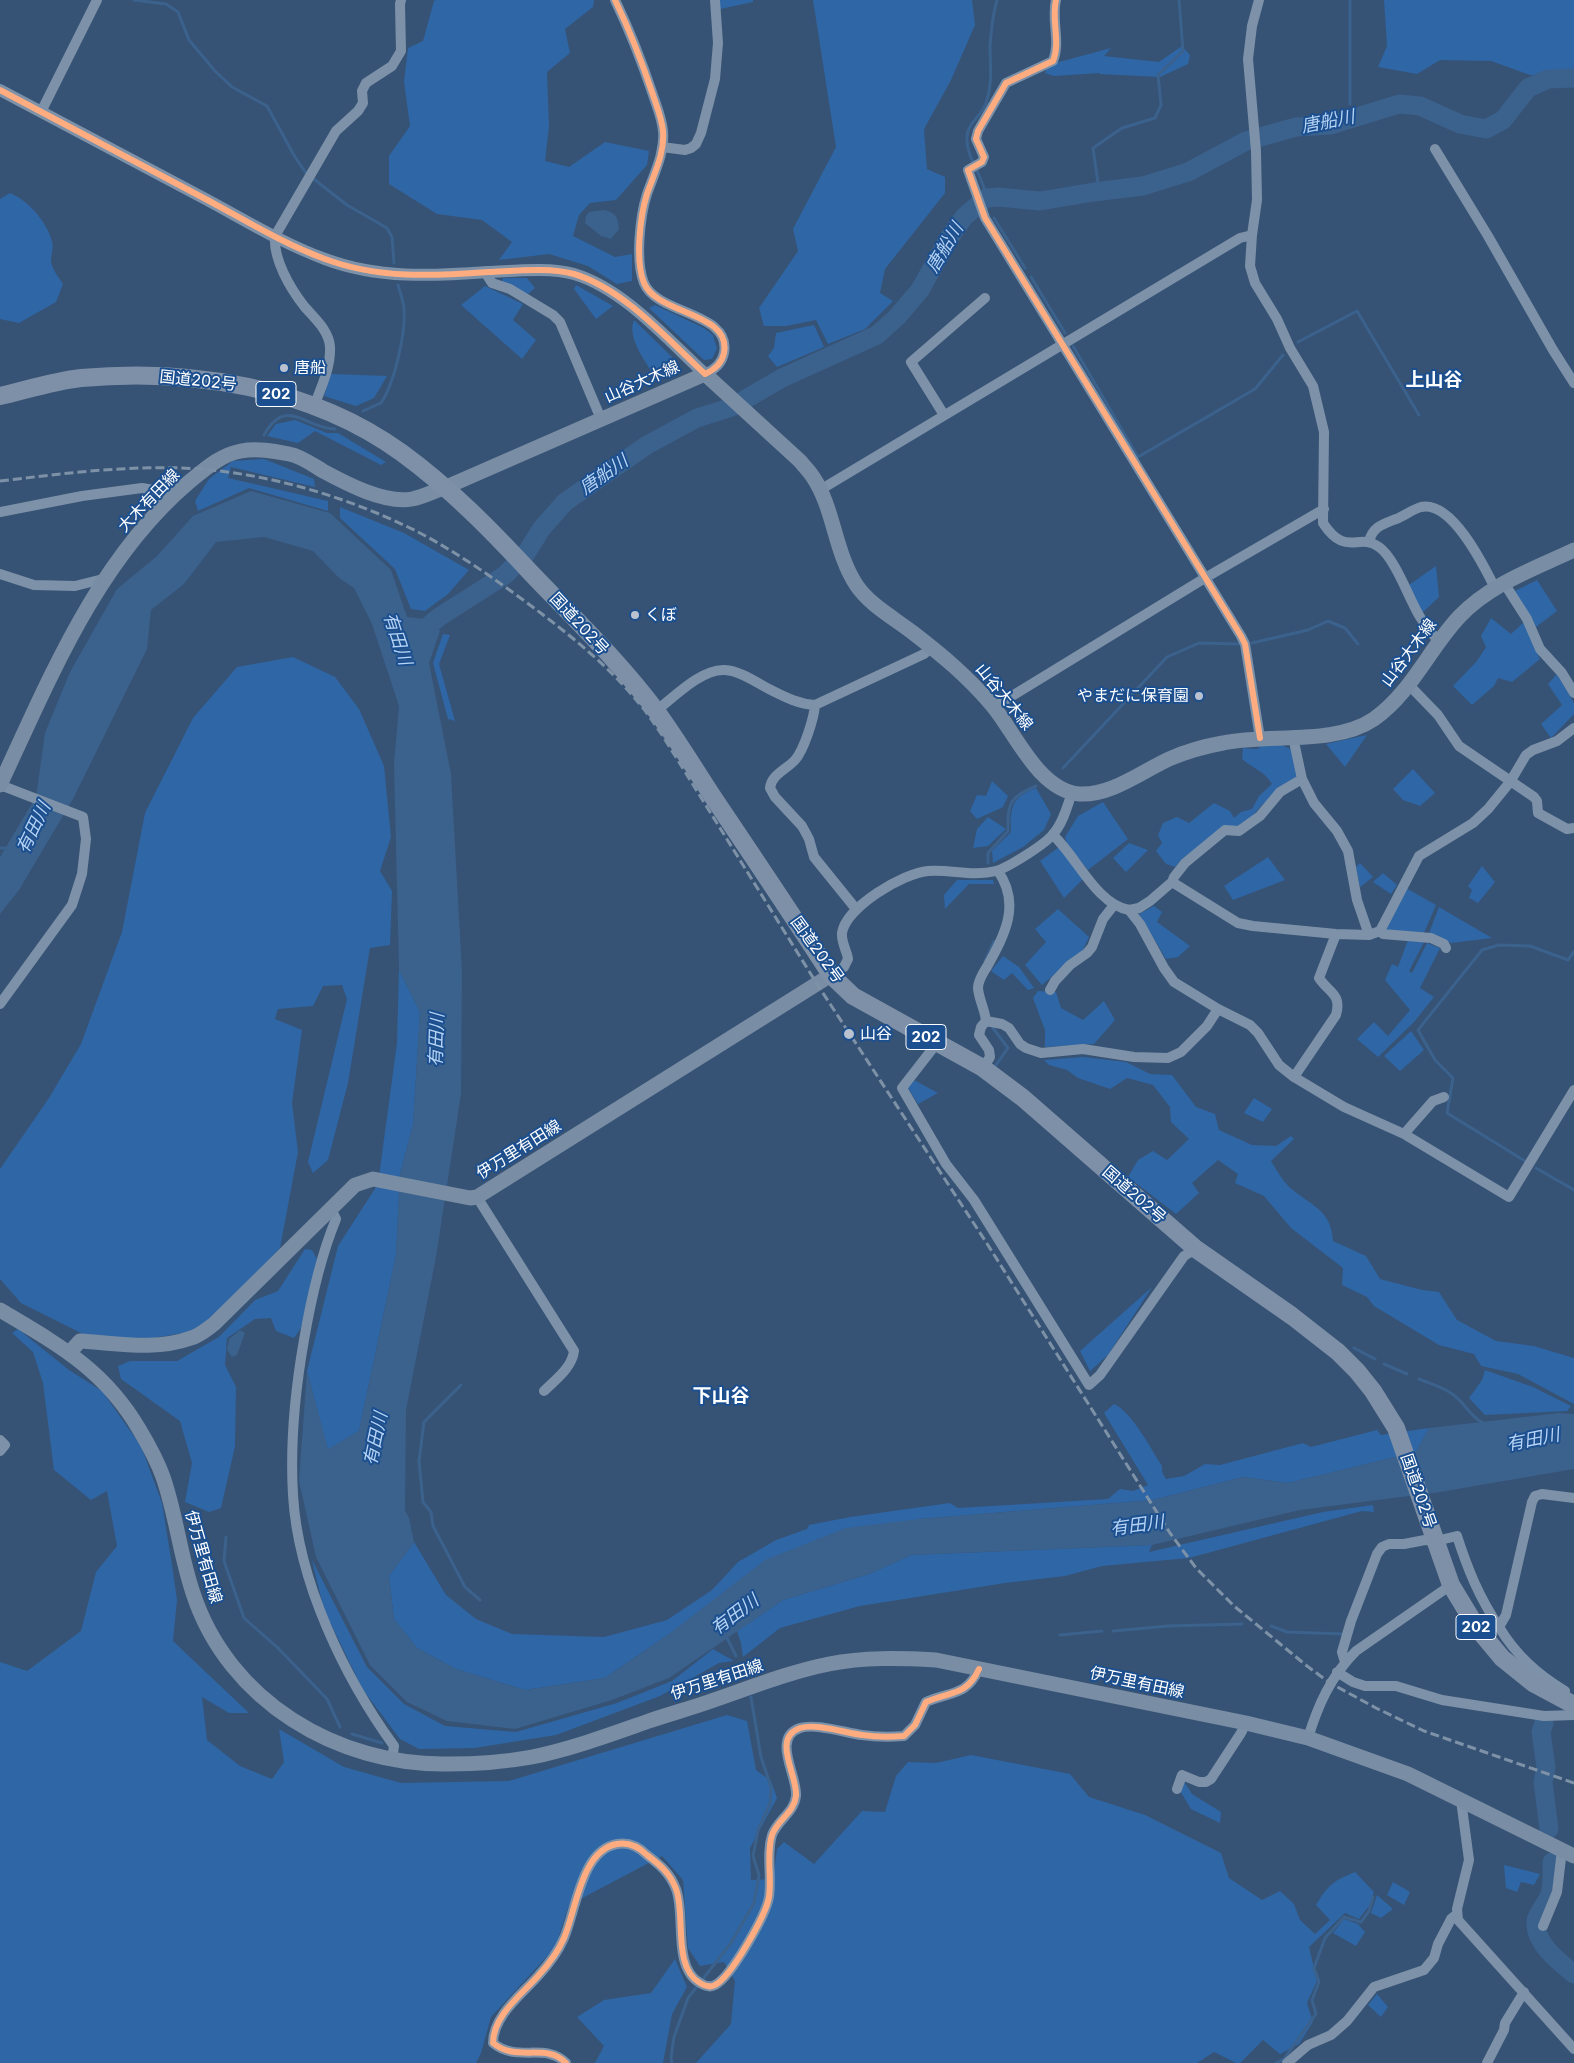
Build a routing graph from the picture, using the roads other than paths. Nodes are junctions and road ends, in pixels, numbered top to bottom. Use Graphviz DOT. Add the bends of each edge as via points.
graph roads {
  1 [pos="97,0"];
  2 [pos="401,0"];
  3 [pos="615,0"];
  4 [pos="715,0"];
  5 [pos="1056,0"];
  6 [pos="1259,0"];
  7 [pos="0,90"];
  8 [pos="41,112"];
  9 [pos="662,148"];
  10 [pos="1435,150"];
  11 [pos="1252,235"];
  12 [pos="275,236"];
  13 [pos="485,272"];
  14 [pos="985,298"];
  15 [pos="1062,343"];
  16 [pos="705,374"];
  17 [pos="1574,383"];
  18 [pos="0,396"];
  19 [pos="314,406"];
  20 [pos="944,415"];
  21 [pos="601,419"];
  22 [pos="444,488"];
  23 [pos="820,490"];
  24 [pos="176,494"];
  25 [pos="1324,508"];
  26 [pos="0,512"];
  27 [pos="1369,542"];
  28 [pos="1574,550"];
  29 [pos="0,574"];
  30 [pos="107,578"];
  31 [pos="1204,578"];
  32 [pos="1500,586"];
  33 [pos="1438,641"];
  34 [pos="932,647"];
  35 [pos="1409,685"];
  36 [pos="1574,693"];
  37 [pos="814,705"];
  38 [pos="994,707"];
  39 [pos="656,711"];
  40 [pos="1574,728"];
  41 [pos="1293,737"];
  42 [pos="1260,738"];
  43 [pos="1302,779"];
  44 [pos="1510,782"];
  45 [pos="5,787"];
  46 [pos="1072,793"];
  47 [pos="1574,828"];
  48 [pos="1053,835"];
  49 [pos="998,871"];
  50 [pos="1172,882"];
  51 [pos="1114,905"];
  52 [pos="856,909"];
  53 [pos="1129,910"];
  54 [pos="1374,933"];
  55 [pos="1336,934"];
  56 [pos="1446,948"];
  57 [pos="831,975"];
  58 [pos="1050,990"];
  59 [pos="0,1004"];
  60 [pos="1218,1010"];
  61 [pos="986,1020"];
  62 [pos="938,1043"];
  63 [pos="982,1068"];
  64 [pos="1294,1077"];
  65 [pos="1574,1090"];
  66 [pos="1444,1097"];
  67 [pos="1404,1134"];
  68 [pos="477,1197"];
  69 [pos="331,1210"];
  70 [pos="1196,1249"];
  71 [pos="0,1310"];
  72 [pos="70,1352"];
  73 [pos="544,1391"];
  74 [pos="0,1440"];
  75 [pos="0,1451"];
  76 [pos="1574,1498"];
  77 [pos="1436,1541"];
  78 [pos="1451,1585"];
  79 [pos="1499,1627"];
  80 [pos="1345,1662"];
  81 [pos="979,1669"];
  82 [pos="1337,1672"];
  83 [pos="1574,1696"];
  84 [pos="1574,1705"];
  85 [pos="1574,1715"];
  86 [pos="1246,1723"];
  87 [pos="1308,1738"];
  88 [pos="392,1760"];
  89 [pos="1177,1789"];
  90 [pos="1461,1800"];
  91 [pos="1568,1853"];
  92 [pos="1456,1915"];
  93 [pos="1543,1926"];
  94 [pos="1524,1992"];
  95 [pos="1574,2049"];
  96 [pos="566,2063"];
  97 [pos="1287,2063"];
  98 [pos="1487,2063"];
  1 -- 8 [label="street"];
  2 -- 12 [label="street" via="401,51 392,66 366,83 362,91 363,104 336,131"];
  3 -- 9 [label="street" via="638,49 660,116 664,132"];
  4 -- 9 [label="street" via="718,43 715,79 701,133 691,148"];
  5 -- 15 [label="street" via="1053,13 1056,53 1053,60 1006,83 978,131 976,139 984,157 982,162 968,170 985,218"];
  6 -- 11 [label="street" via="1248,59 1256,151 1257,200"];
  7 -- 8 [label="street"];
  8 -- 12 [label="street"];
  9 -- 16 [label="street" via="642,214 639,269 644,285 656,298 704,320 721,336 724,355 713,370"];
  10 -- 17 [label="street"];
  11 -- 15 [label="street" via="1240,238"];
  11 -- 25 [label="street" via="1250,266 1255,283 1313,386 1320,410 1324,432"];
  12 -- 13 [label="street" via="324,259 384,274 422,276"];
  12 -- 19 [label="street" via="278,258 292,288 328,336 329,358"];
  13 -- 16 [label="street" via="531,270 574,274 625,301"];
  13 -- 21 [label="street" via="492,283 510,289 560,322"];
  14 -- 20 [label="street" via="911,362"];
  15 -- 20 [label="street"];
  15 -- 31 [label="street"];
  16 -- 21 [label="main road, 山谷大木線"];
  16 -- 23 [label="main road, 山谷大木線" via="800,461"];
  18 -- 19 [label="highway, 国道202号 / 202" via="78,378 167,376 218,381 286,396"];
  19 -- 22 [label="highway, 国道202号 / 202" via="372,434 402,453"];
  20 -- 23 [label="street"];
  21 -- 22 [label="main road, 山谷大木線"];
  22 -- 24 [label="main road, 大木有田線" via="411,499 385,498 338,479 294,455 263,450 240,451 214,462"];
  22 -- 39 [label="highway, 国道202号 / 202" via="473,512 590,633"];
  23 -- 34 [label="main road, 山谷大木線" via="847,567 858,587"];
  24 -- 26 [label="street" via="142,488"];
  24 -- 30 [label="main road, 大木有田線" via="133,541"];
  25 -- 27 [label="street" via="1324,523 1331,534 1349,544"];
  25 -- 31 [label="street"];
  27 -- 32 [label="street" via="1370,536 1381,525 1421,508 1434,508 1465,535"];
  27 -- 33 [label="street" via="1383,551 1420,619"];
  28 -- 32 [label="main road, 山谷大木線"];
  29 -- 30 [label="street" via="34,585 75,586"];
  30 -- 45 [label="main road, 大木有田線" via="66,642"];
  31 -- 38 [label="street"];
  31 -- 42 [label="street" via="1245,644"];
  32 -- 33 [label="main road, 山谷大木線" via="1476,600"];
  32 -- 36 [label="street" via="1527,619 1540,648"];
  33 -- 35 [label="main road, 山谷大木線"];
  34 -- 37 [label="street" via="924,654"];
  34 -- 38 [label="main road, 山谷大木線" via="962,672"];
  35 -- 41 [label="main road, 山谷大木線" via="1394,703 1372,720 1347,731"];
  35 -- 44 [label="street" via="1438,715 1459,746"];
  37 -- 39 [label="street" via="791,700 736,672 723,670 696,680"];
  37 -- 52 [label="street" via="814,714 800,753 775,777 770,788 802,826 814,858"];
  38 -- 46 [label="main road, 山谷大木線" via="1034,766 1052,782"];
  39 -- 57 [label="highway, 国道202号 / 202"];
  40 -- 44 [label="street" via="1557,741 1526,755"];
  41 -- 42 [label="main road, 山谷大木線"];
  41 -- 43 [label="street"];
  42 -- 46 [label="main road, 山谷大木線" via="1223,743 1172,758 1097,792"];
  43 -- 50 [label="street" via="1280,792 1260,816 1239,831 1225,830 1184,863"];
  43 -- 54 [label="street" via="1314,803 1337,830 1348,851 1357,900"];
  44 -- 47 [label="street" via="1534,797 1538,812 1567,829"];
  44 -- 54 [label="street" via="1474,823 1419,856"];
  45 -- 59 [label="street" via="83,817 86,839 82,874 72,905"];
  46 -- 48 [label="street"];
  48 -- 49 [label="street"];
  48 -- 51 [label="street"];
  49 -- 52 [label="street" via="919,872 875,893"];
  49 -- 61 [label="street" via="1010,898 1010,913 978,986"];
  50 -- 53 [label="street" via="1150,901"];
  50 -- 55 [label="street" via="1238,923"];
  51 -- 53 [label="street"];
  51 -- 58 [label="street" via="1103,919 1092,947 1070,965"];
  52 -- 57 [label="street" via="842,933 848,959 844,967"];
  53 -- 60 [label="street" via="1174,982"];
  54 -- 55 [label="street"];
  54 -- 56 [label="street" via="1431,938"];
  55 -- 64 [label="street" via="1319,978 1336,997 1339,1006"];
  57 -- 62 [label="highway, 国道202号 / 202" via="853,996"];
  57 -- 68 [label="main road, 伊万里有田線"];
  60 -- 61 [label="street" via="1188,1046 1168,1058 1134,1057 1083,1049 1042,1052 1026,1048 1009,1028"];
  60 -- 64 [label="street" via="1250,1024 1279,1065"];
  61 -- 63 [label="street" via="979,1035 990,1050 990,1057"];
  62 -- 63 [label="highway, 国道202号 / 202"];
  62 -- 70 [label="street" via="902,1088 946,1164 974,1200 1089,1385 1100,1375 1184,1256"];
  63 -- 70 [label="highway, 国道202号 / 202" via="1023,1098"];
  64 -- 67 [label="street" via="1344,1107"];
  65 -- 67 [label="street" via="1509,1197"];
  66 -- 67 [label="street" via="1433,1101"];
  68 -- 69 [label="main road, 伊万里有田線" via="373,1179 354,1185"];
  68 -- 73 [label="street" via="574,1351 566,1370"];
  69 -- 72 [label="main road, 伊万里有田線" via="214,1324 192,1338 129,1346 80,1341"];
  69 -- 88 [label="street" via="336,1220 317,1274 298,1370 292,1447 293,1496 299,1539 318,1608 356,1687 394,1746"];
  70 -- 77 [label="highway, 国道202号 / 202" via="1292,1316 1357,1371 1396,1428"];
  71 -- 72 [label="main road, 伊万里有田線"];
  72 -- 88 [label="main road, 伊万里有田線" via="92,1370 125,1406 152,1452 163,1477 194,1595 216,1643 235,1668 263,1698 301,1726 332,1742"];
  74 -- 75 [label="street" via="5,1445"];
  76 -- 79 [label="street" via="1535,1496 1506,1614"];
  77 -- 78 [label="highway, 国道202号 / 202"];
  77 -- 79 [label="street" via="1457,1536 1470,1576"];
  77 -- 80 [label="street" via="1382,1547 1351,1621 1342,1652"];
  78 -- 80 [label="street"];
  78 -- 84 [label="highway, 国道202号 / 202" via="1477,1628 1502,1658 1533,1683"];
  79 -- 83 [label="street" via="1511,1647 1535,1671"];
  80 -- 82 [label="street"];
  81 -- 86 [label="main road, 伊万里有田線"];
  81 -- 88 [label="main road, 伊万里有田線" via="936,1660 900,1658 829,1664 758,1684 592,1741 531,1757 447,1764"];
  81 -- 96 [label="street" via="966,1688 926,1702 915,1725 904,1736 865,1735 813,1727 794,1732 786,1747 796,1796 790,1812 772,1835 769,1898 763,1916 730,1971 712,1987 693,1980 688,1972 677,1892 668,1872 631,1844 609,1846 594,1859 581,1882 565,1936 556,1954 502,2016 493,2032 493,2043 500,2050 514,2054 547,2053"];
  82 -- 85 [label="street" via="1365,1686 1396,1686 1442,1700 1544,1716"];
  82 -- 87 [label="street" via="1320,1702"];
  86 -- 87 [label="main road, 伊万里有田線"];
  86 -- 89 [label="street" via="1211,1779 1199,1782 1182,1775"];
  87 -- 90 [label="main road, 伊万里有田線" via="1408,1774"];
  90 -- 91 [label="main road, 伊万里有田線"];
  90 -- 92 [label="street" via="1468,1860"];
  91 -- 93 [label="street"];
  92 -- 94 [label="street"];
  92 -- 97 [label="street" via="1438,1944 1434,1958 1424,1970 1374,1986 1347,2021 1331,2035 1308,2045"];
  94 -- 95 [label="street"];
  94 -- 98 [label="street" via="1505,2023"];
}
